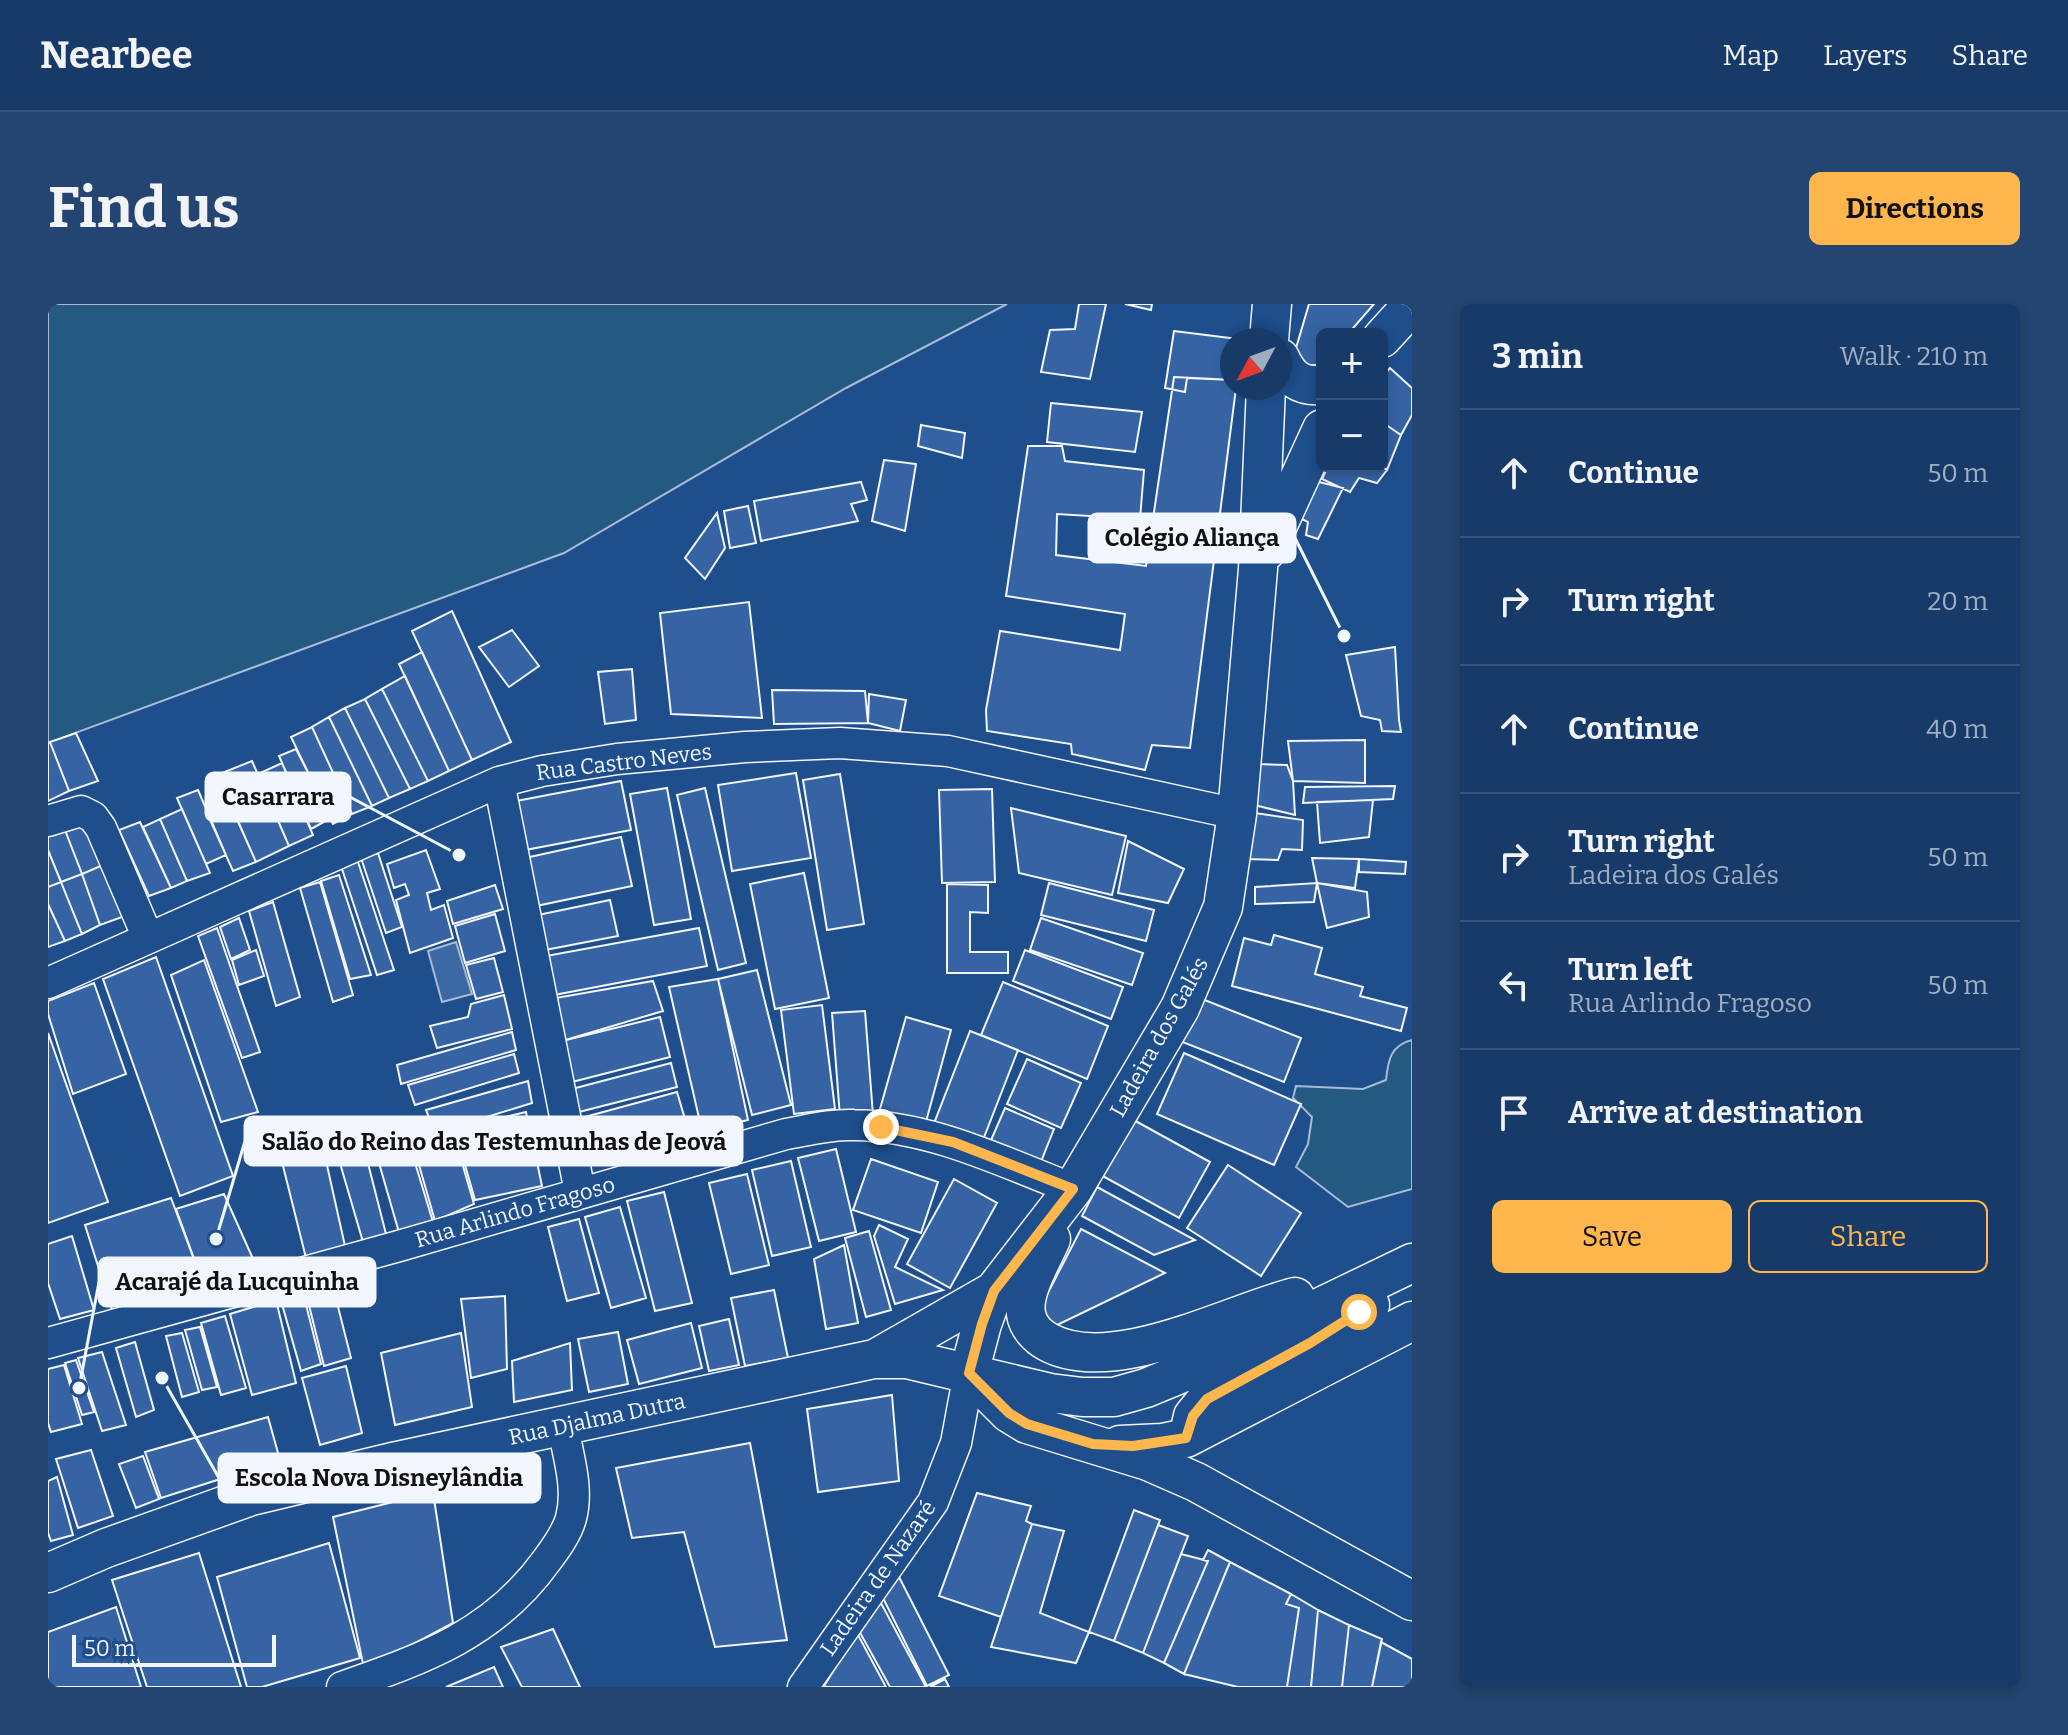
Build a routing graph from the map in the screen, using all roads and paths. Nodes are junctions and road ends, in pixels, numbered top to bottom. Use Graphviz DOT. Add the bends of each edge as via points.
graph roads {
  1 [pos="1412,305"];
  2 [pos="1388,331"];
  3 [pos="1292,378"];
  4 [pos="1316,385"];
  5 [pos="1265,400"];
  6 [pos="1316,442"];
  7 [pos="1258,569"];
  8 [pos="499,782"];
  9 [pos="1237,814"];
  10 [pos="48,821"];
  11 [pos="148,938"];
  12 [pos="48,983"];
  13 [pos="1073,1189"];
  14 [pos="580,1192"];
  15 [pos="1404,1271"];
  16 [pos="994,1291"];
  17 [pos="1412,1321"];
  18 [pos="48,1343"];
  19 [pos="874,1359"];
  20 [pos="969,1373"];
  21 [pos="563,1427"];
  22 [pos="1186,1438"];
  23 [pos="1093,1444"];
  24 [pos="1196,1482"];
  25 [pos="48,1573"];
  26 [pos="1412,1601"];
  27 [pos="342,1687"];
  28 [pos="803,1687"];
  1 -- 2 [label="main road"];
  3 -- 4 [label="main road"];
  5 -- 7 [label="main road, Ladeira dos Galés"];
  6 -- 7 [label="main road, Ladeira dos Galés"];
  7 -- 9 [label="main road, Ladeira dos Galés"];
  8 -- 9 [label="street, Rua Castro Neves" via="617,759 840,743 948,751"];
  8 -- 11 [label="street, Rua Castro Neves"];
  8 -- 14 [label="street"];
  9 -- 13 [label="main road, Ladeira dos Galés" via="1223,907 1203,958 1180,1008"];
  10 -- 11 [label="street" via="81,811 93,817"];
  11 -- 12 [label="street, Rua Castro Neves"];
  13 -- 14 [label="street, Rua Arlindo Fragoso" via="953,1142 913,1132 833,1125"];
  13 -- 15 [label="main road" via="1025,1312 1043,1340 1059,1348 1136,1349 1281,1301"];
  13 -- 16 [label="main road, Ladeira dos Galés"];
  14 -- 18 [label="street, Rua Arlindo Fragoso"];
  15 -- 20 [label="main road, Rua Djalma Dutra" via="1192,1369 1114,1397 1050,1393"];
  15 -- 22 [label="main road" via="1310,1343 1207,1399 1193,1416"];
  16 -- 19 [label="main road"];
  16 -- 20 [label="main road, Ladeira dos Galés"];
  17 -- 22 [label="main road"];
  19 -- 20 [label="main road, Rua Djalma Dutra" via="907,1359"];
  19 -- 21 [label="main road, Rua Djalma Dutra"];
  20 -- 23 [label="main road" via="1027,1424"];
  20 -- 28 [label="street, Ladeira de Nazaré" via="956,1443 933,1502"];
  21 -- 25 [label="main road, Rua Djalma Dutra" via="251,1496"];
  21 -- 27 [label="street" via="574,1489 570,1519 532,1580 489,1621 449,1645"];
  22 -- 23 [label="main road" via="1133,1446"];
  22 -- 24 [label="main road"];
  23 -- 24 [label="main road"];
  24 -- 26 [label="main road"];
}
